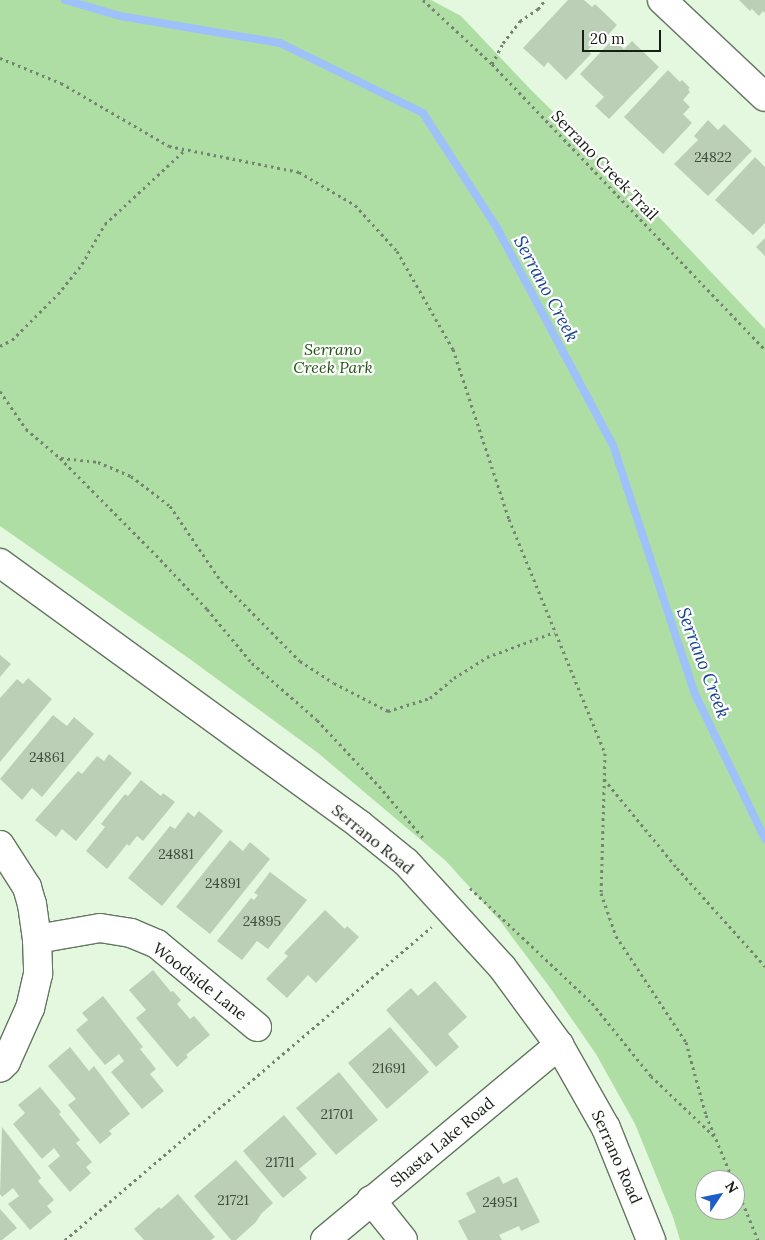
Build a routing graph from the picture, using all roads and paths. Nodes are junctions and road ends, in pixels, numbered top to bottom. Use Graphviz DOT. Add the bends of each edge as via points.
graph roads {
  1 [pos="423,0"];
  2 [pos="545,0"];
  3 [pos="662,0"];
  4 [pos="0,58"];
  5 [pos="492,64"];
  6 [pos="765,97"];
  7 [pos="186,149"];
  8 [pos="0,346"];
  9 [pos="765,350"];
  10 [pos="0,391"];
  11 [pos="60,458"];
  12 [pos="0,563"];
  13 [pos="555,632"];
  14 [pos="604,778"];
  15 [pos="428,843"];
  16 [pos="0,845"];
  17 [pos="465,883"];
  18 [pos="450,910"];
  19 [pos="37,939"];
  20 [pos="765,966"];
  21 [pos="257,1027"];
  22 [pos="559,1045"];
  23 [pos="0,1068"];
  24 [pos="715,1137"];
  25 [pos="729,1170"];
  26 [pos="371,1200"];
  27 [pos="745,1208"];
  28 [pos="65,1240"];
  29 [pos="326,1240"];
  30 [pos="403,1240"];
  31 [pos="651,1240"];
  32 [pos="758,1240"];
  1 -- 5 [label="path, Serrano Creek Trail"];
  2 -- 5 [label="path" via="520,21"];
  3 -- 6 [label="street"];
  4 -- 7 [label="path" via="61,83 170,146"];
  5 -- 9 [label="path, Serrano Creek Trail"];
  7 -- 8 [label="path" via="105,224 82,264 58,294 12,340"];
  7 -- 13 [label="path" via="299,172 355,205 397,251 453,349 509,519"];
  10 -- 11 [label="path" via="26,429"];
  11 -- 13 [label="path" via="98,462 130,476 170,506 221,581 300,661 388,711 430,698 487,657"];
  11 -- 15 [label="path" via="207,609 252,663 317,720 380,786"];
  12 -- 18 [label="street, Serrano Road" via="359,824 406,862"];
  13 -- 14 [label="path" via="605,753"];
  14 -- 20 [label="path" via="677,868"];
  14 -- 24 [label="path" via="601,893 616,936 686,1042"];
  16 -- 19 [label="street" via="27,887"];
  17 -- 24 [label="path" via="592,1003 651,1076"];
  18 -- 22 [label="street, Serrano Road" via="502,967"];
  18 -- 28 [label="path"];
  19 -- 21 [label="street, Woodside Lane" via="100,928 131,933 157,944"];
  19 -- 23 [label="street" via="38,974 30,1008 6,1062"];
  22 -- 26 [label="street, Shasta Lake Road"];
  22 -- 31 [label="street, Serrano Road" via="606,1128"];
  24 -- 25 [label="path"];
  26 -- 29 [label="street, Shasta Lake Road"];
  26 -- 30 [label="street"];
  27 -- 32 [label="path"];
}
